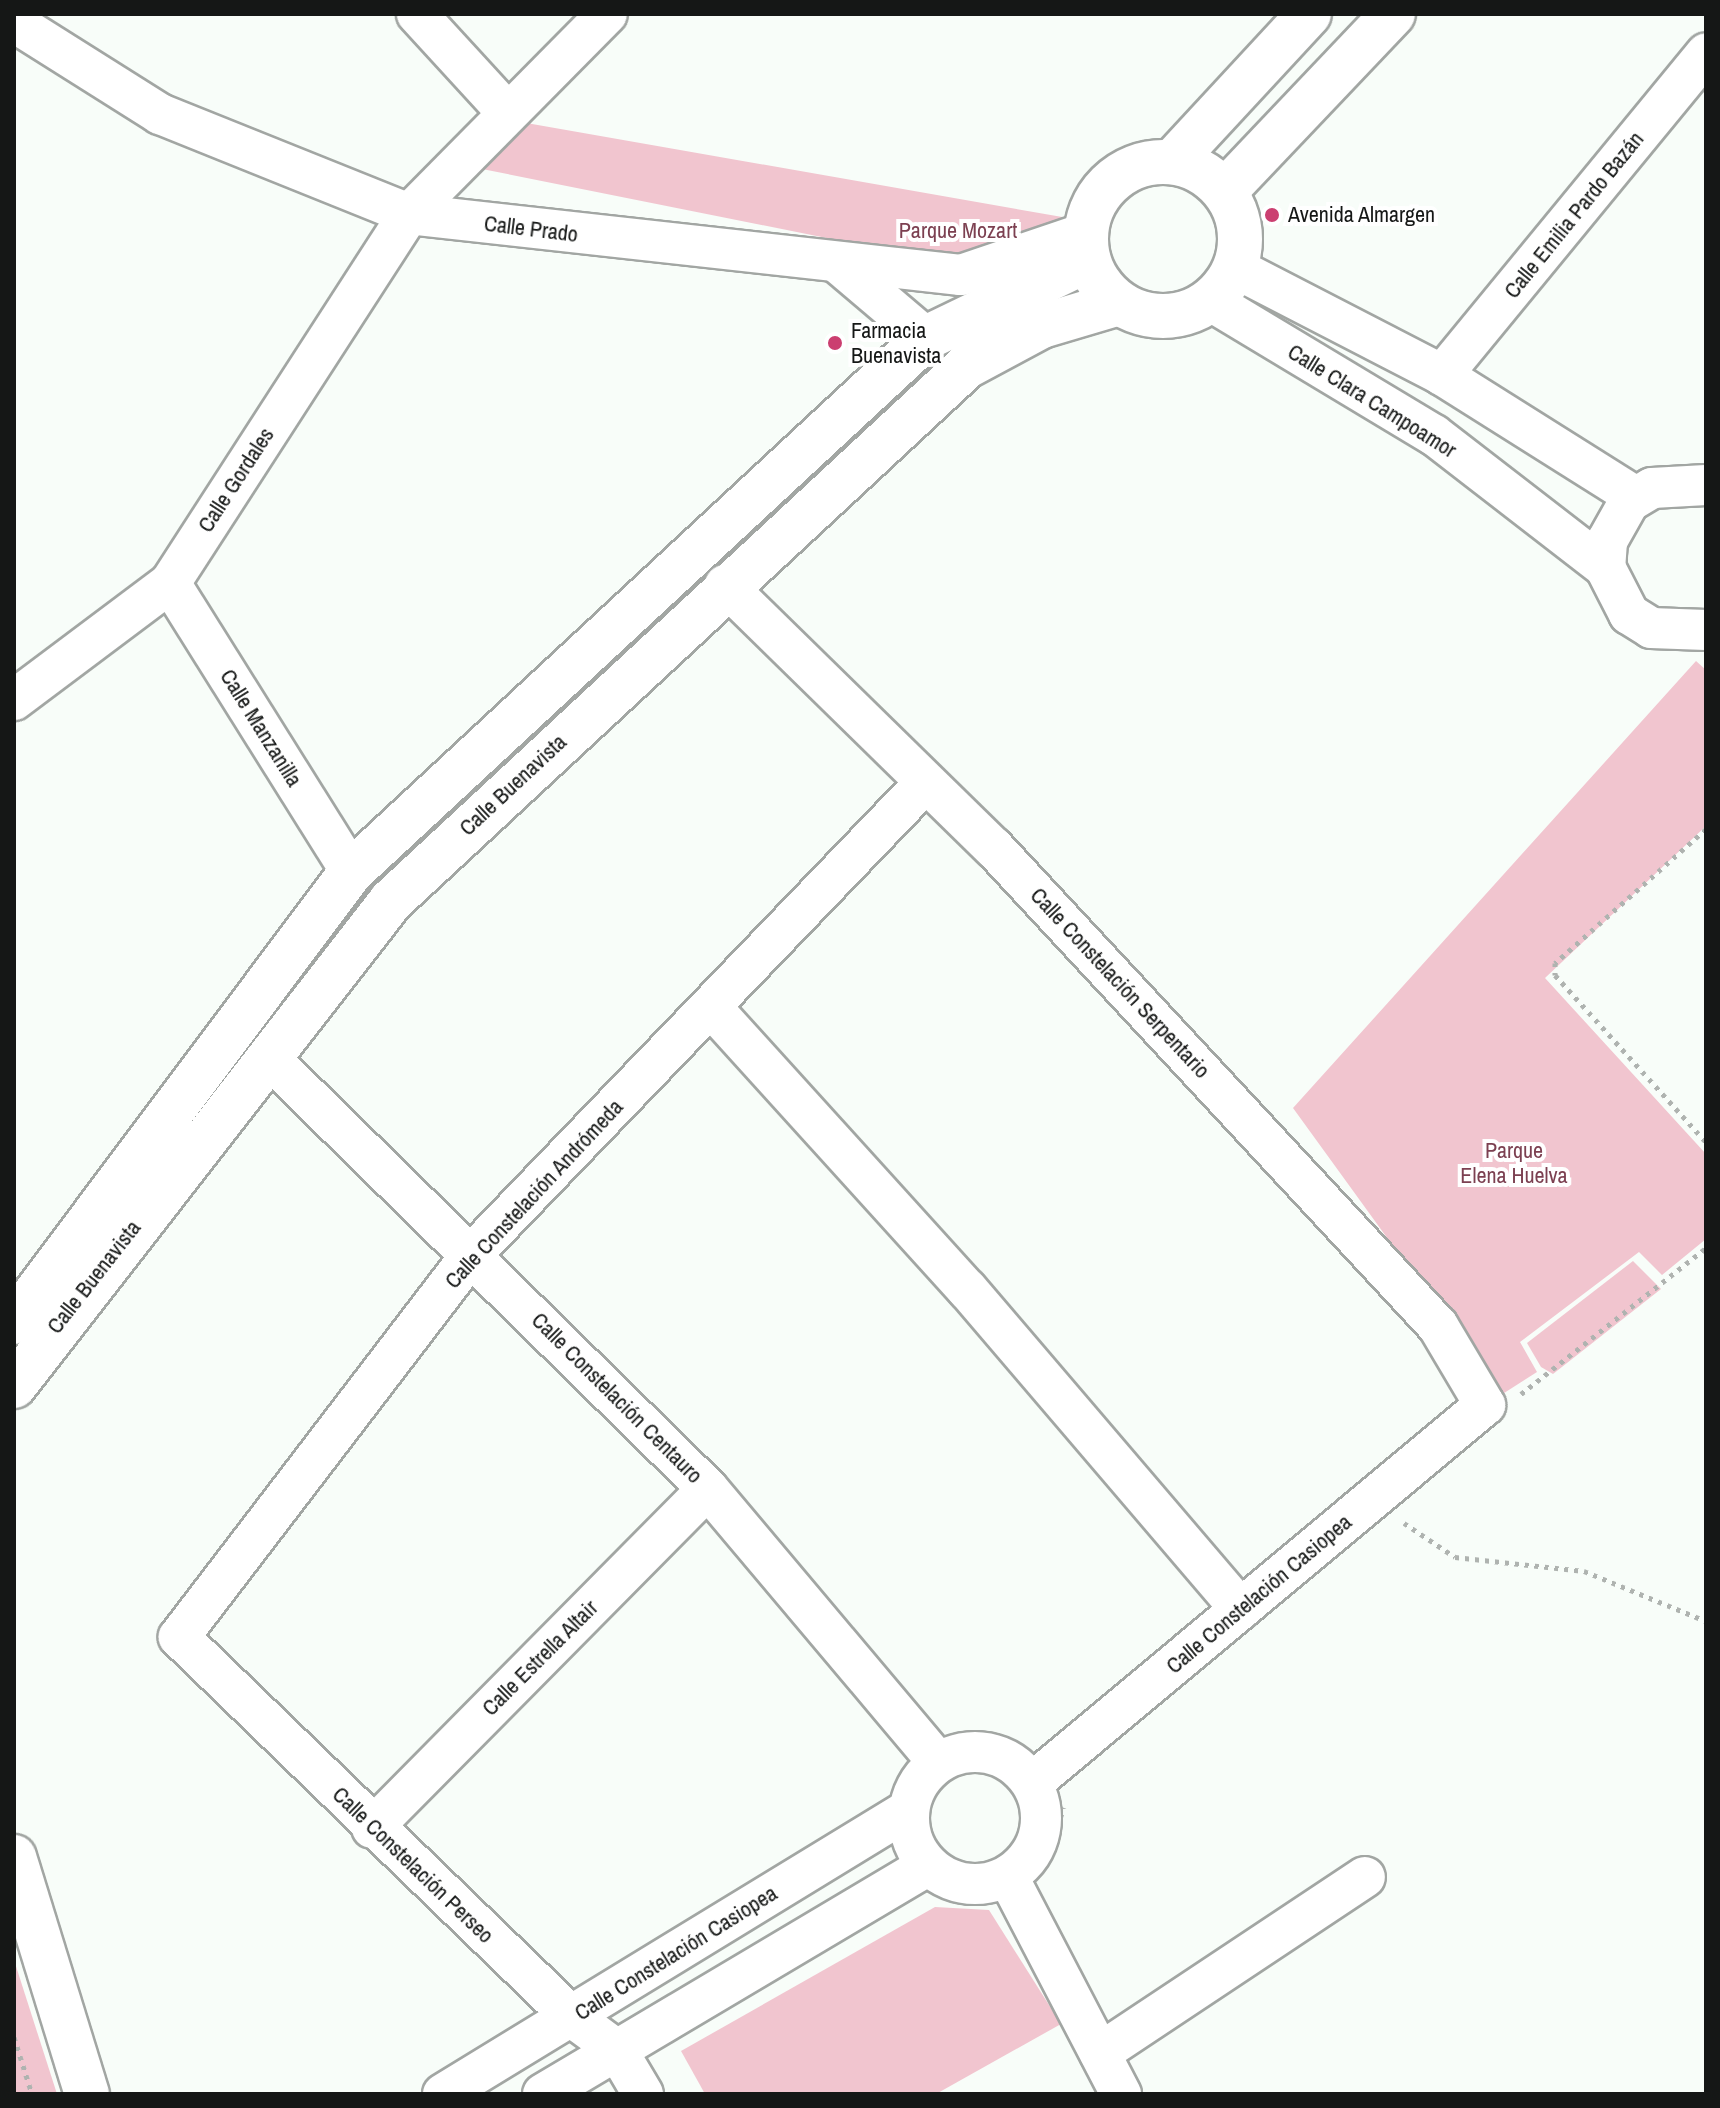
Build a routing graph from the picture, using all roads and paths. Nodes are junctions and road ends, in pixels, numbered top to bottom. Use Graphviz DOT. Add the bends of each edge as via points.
graph roads {
  1 [pos="417,14"];
  2 [pos="607,14"];
  3 [pos="1309,14"];
  4 [pos="1393,14"];
  5 [pos="14,22"];
  6 [pos="1706,54"];
  7 [pos="506,111"];
  8 [pos="1173,161"];
  9 [pos="1225,191"];
  10 [pos="409,214"];
  11 [pos="1086,246"];
  12 [pos="840,265"];
  13 [pos="1222,284"];
  14 [pos="1119,303"];
  15 [pos="926,338"];
  16 [pos="1442,375"];
  17 [pos="1706,485"];
  18 [pos="1636,497"];
  19 [pos="1605,567"];
  20 [pos="170,583"];
  21 [pos="725,585"];
  22 [pos="1706,630"];
  23 [pos="14,700"];
  24 [pos="925,783"];
  25 [pos="1706,829"];
  26 [pos="351,872"];
  27 [pos="711,1007"];
  28 [pos="269,1058"];
  29 [pos="1706,1142"];
  30 [pos="472,1254"];
  31 [pos="14,1322"];
  32 [pos="14,1386"];
  33 [pos="1485,1405"];
  34 [pos="708,1489"];
  35 [pos="1372,1499"];
  36 [pos="1240,1609"];
  37 [pos="1706,1621"];
  38 [pos="179,1637"];
  39 [pos="938,1762"];
  40 [pos="1032,1783"];
  41 [pos="908,1810"];
  42 [pos="372,1828"];
  43 [pos="14,1857"];
  44 [pos="927,1866"];
  45 [pos="1008,1877"];
  46 [pos="1365,1877"];
  47 [pos="572,2017"];
  48 [pos="14,2037"];
  49 [pos="617,2050"];
  50 [pos="1100,2053"];
  51 [pos="32,2094"];
  52 [pos="87,2094"];
  53 [pos="443,2094"];
  54 [pos="543,2094"];
  55 [pos="643,2094"];
  56 [pos="1121,2094"];
  1 -- 7 [label="street"];
  2 -- 7 [label="street, Calle Gordales"];
  3 -- 8 [label="street"];
  4 -- 9 [label="street"];
  5 -- 10 [label="street, Calle Prado" via="160,114"];
  6 -- 16 [label="street, Calle Emilia Pardo Bazán"];
  7 -- 10 [label="street, Calle Gordales"];
  8 -- 9 [label="street" via="1199,169"];
  8 -- 11 [label="street" via="1123,172 1102,190"];
  9 -- 13 [label="street" via="1240,228"];
  10 -- 12 [label="street, Calle Prado"];
  10 -- 20 [label="street, Calle Gordales"];
  11 -- 12 [label="street, Calle Prado" via="961,275"];
  11 -- 14 [label="street"];
  11 -- 15 [label="street, Calle Buenavista"];
  12 -- 15 [label="street"];
  13 -- 14 [label="street" via="1178,315 1150,315"];
  13 -- 16 [label="street"];
  13 -- 19 [label="street, Calle Clara Campoamor" via="1434,435"];
  14 -- 21 [label="street, Calle Buenavista" via="1042,326 967,366"];
  15 -- 26 [label="street, Calle Buenavista"];
  16 -- 18 [label="street"];
  17 -- 18 [label="street" via="1678,482"];
  18 -- 19 [label="street" via="1607,541"];
  19 -- 22 [label="street" via="1629,614 1651,628"];
  20 -- 23 [label="street, Calle Gordales"];
  20 -- 26 [label="street, Calle Manzanilla"];
  21 -- 24 [label="street, Calle Constelación Serpentario"];
  21 -- 28 [label="street, Calle Buenavista" via="391,901"];
  24 -- 27 [label="street, Calle Constelación Andrómeda"];
  24 -- 33 [label="street, Calle Constelación Serpentario" via="1438,1326"];
  25 -- 29 [label="path" via="1555,963 1555,975"];
  26 -- 31 [label="street, Calle Buenavista"];
  27 -- 30 [label="street, Calle Constelación Andrómeda"];
  27 -- 36 [label="street" via="967,1289"];
  28 -- 30 [label="street, Calle Constelación Centauro"];
  28 -- 32 [label="street, Calle Buenavista"];
  30 -- 34 [label="street, Calle Constelación Centauro"];
  30 -- 38 [label="street, Calle Constelación Andrómeda"];
  33 -- 35 [label="street, Calle Constelación Casiopea"];
  34 -- 39 [label="street, Calle Constelación Centauro"];
  34 -- 42 [label="street, Calle Estrella Altair"];
  35 -- 36 [label="street, Calle Constelación Casiopea"];
  35 -- 37 [label="path" via="1455,1557 1584,1571"];
  36 -- 40 [label="street, Calle Constelación Casiopea"];
  38 -- 42 [label="street, Calle Constelación Perseo"];
  39 -- 40 [label="street" via="973,1751 996,1755"];
  39 -- 41 [label="street" via="921,1778"];
  40 -- 45 [label="street" via="1042,1827 1026,1862"];
  41 -- 44 [label="street" via="910,1833"];
  41 -- 47 [label="street, Calle Constelación Casiopea"];
  42 -- 47 [label="street, Calle Constelación Perseo"];
  43 -- 52 [label="street"];
  44 -- 45 [label="street" via="969,1885"];
  44 -- 49 [label="street"];
  45 -- 50 [label="street"];
  46 -- 50 [label="street"];
  47 -- 49 [label="street, Calle Constelación Perseo"];
  47 -- 53 [label="street, Calle Constelación Casiopea"];
  48 -- 51 [label="path"];
  49 -- 54 [label="street"];
  49 -- 55 [label="street, Calle Constelación Perseo"];
  50 -- 56 [label="street"];
}
